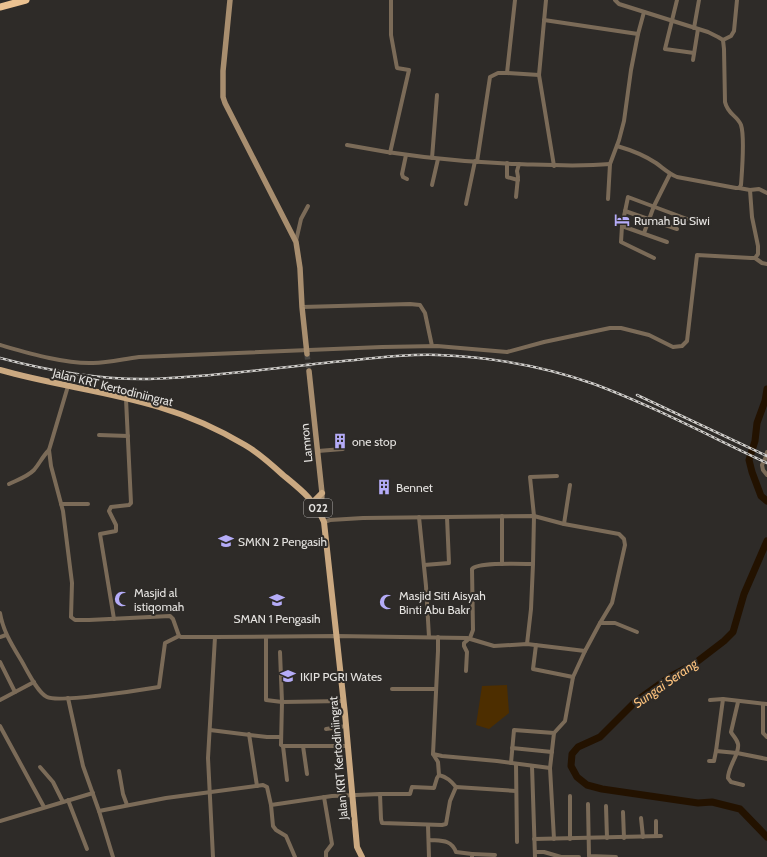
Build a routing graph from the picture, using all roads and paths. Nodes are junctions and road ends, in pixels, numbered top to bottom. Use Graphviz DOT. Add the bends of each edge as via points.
graph roads {
  1 [pos="26,0"];
  2 [pos="230,0"];
  3 [pos="391,0"];
  4 [pos="515,0"];
  5 [pos="546,0"];
  6 [pos="615,0"];
  7 [pos="677,0"];
  8 [pos="699,0"];
  9 [pos="737,0"];
  10 [pos="0,7"];
  11 [pos="644,12"];
  12 [pos="544,20"];
  13 [pos="671,21"];
  14 [pos="696,29"];
  15 [pos="638,34"];
  16 [pos="723,40"];
  17 [pos="694,53"];
  18 [pos="693,60"];
  19 [pos="507,73"];
  20 [pos="539,76"];
  21 [pos="437,95"];
  22 [pos="347,145"];
  23 [pos="617,146"];
  24 [pos="390,153"];
  25 [pos="406,155"];
  26 [pos="432,158"];
  27 [pos="438,159"];
  28 [pos="476,162"];
  29 [pos="507,163"];
  30 [pos="519,164"];
  31 [pos="610,164"];
  32 [pos="554,166"];
  33 [pos="670,174"];
  34 [pos="407,179"];
  35 [pos="518,180"];
  36 [pos="432,185"];
  37 [pos="739,188"];
  38 [pos="750,190"];
  39 [pos="767,193"];
  40 [pos="516,197"];
  41 [pos="608,199"];
  42 [pos="466,204"];
  43 [pos="308,206"];
  44 [pos="654,206"];
  45 [pos="625,211"];
  46 [pos="648,219"];
  47 [pos="687,219"];
  48 [pos="622,226"];
  49 [pos="677,229"];
  50 [pos="644,233"];
  51 [pos="296,242"];
  52 [pos="667,242"];
  53 [pos="654,258"];
  54 [pos="755,258"];
  55 [pos="767,264"];
  56 [pos="302,307"];
  57 [pos="0,345"];
  58 [pos="432,346"];
  59 [pos="307,352"];
  60 [pos="0,370"];
  61 [pos="309,371"];
  62 [pos="68,386"];
  63 [pos="126,399"];
  64 [pos="99,435"];
  65 [pos="128,436"];
  66 [pos="343,449"];
  67 [pos="49,450"];
  68 [pos="318,451"];
  69 [pos="767,452"];
  70 [pos="767,475"];
  71 [pos="557,476"];
  72 [pos="8,484"];
  73 [pos="570,485"];
  74 [pos="322,493"];
  75 [pos="313,502"];
  76 [pos="62,504"];
  77 [pos="88,504"];
  78 [pos="321,513"];
  79 [pos="502,516"];
  80 [pos="534,516"];
  81 [pos="420,517"];
  82 [pos="447,517"];
  83 [pos="324,522"];
  84 [pos="564,524"];
  85 [pos="502,564"];
  86 [pos="533,564"];
  87 [pos="424,565"];
  88 [pos="0,615"];
  89 [pos="114,619"];
  90 [pos="600,622"];
  91 [pos="637,632"];
  92 [pos="6,635"];
  93 [pos="179,636"];
  94 [pos="336,636"];
  95 [pos="0,637"];
  96 [pos="215,637"];
  97 [pos="266,637"];
  98 [pos="429,637"];
  99 [pos="438,637"];
  100 [pos="470,638"];
  101 [pos="527,644"];
  102 [pos="536,645"];
  103 [pos="585,651"];
  104 [pos="280,652"];
  105 [pos="0,662"];
  106 [pos="466,671"];
  107 [pos="573,677"];
  108 [pos="34,682"];
  109 [pos="392,689"];
  110 [pos="436,689"];
  111 [pos="15,692"];
  112 [pos="68,698"];
  113 [pos="723,699"];
  114 [pos="0,700"];
  115 [pos="710,700"];
  116 [pos="344,701"];
  117 [pos="282,702"];
  118 [pos="738,702"];
  119 [pos="765,704"];
  120 [pos="0,726"];
  121 [pos="346,726"];
  122 [pos="326,729"];
  123 [pos="210,730"];
  124 [pos="554,733"];
  125 [pos="249,734"];
  126 [pos="281,737"];
  127 [pos="767,737"];
  128 [pos="283,746"];
  129 [pos="303,746"];
  130 [pos="348,746"];
  131 [pos="512,748"];
  132 [pos="716,751"];
  133 [pos="552,752"];
  134 [pos="737,753"];
  135 [pos="434,754"];
  136 [pos="767,759"];
  137 [pos="709,761"];
  138 [pos="514,763"];
  139 [pos="532,766"];
  140 [pos="40,767"];
  141 [pos="550,768"];
  142 [pos="119,771"];
  143 [pos="307,774"];
  144 [pos="439,775"];
  145 [pos="287,780"];
  146 [pos="743,785"];
  147 [pos="258,786"];
  148 [pos="456,787"];
  149 [pos="516,791"];
  150 [pos="210,792"];
  151 [pos="93,793"];
  152 [pos="380,794"];
  153 [pos="352,796"];
  154 [pos="570,796"];
  155 [pos="324,797"];
  156 [pos="68,800"];
  157 [pos="63,802"];
  158 [pos="588,804"];
  159 [pos="127,805"];
  160 [pos="271,805"];
  161 [pos="606,806"];
  162 [pos="44,807"];
  163 [pos="99,811"];
  164 [pos="623,812"];
  165 [pos="641,818"];
  166 [pos="0,821"];
  167 [pos="656,821"];
  168 [pos="428,825"];
  169 [pos="643,837"];
  170 [pos="607,838"];
  171 [pos="624,838"];
  172 [pos="534,839"];
  173 [pos="554,839"];
  174 [pos="570,839"];
  175 [pos="589,839"];
  176 [pos="429,840"];
  177 [pos="518,842"];
  178 [pos="87,849"];
  179 [pos="472,855"];
  180 [pos="495,855"];
  181 [pos="535,855"];
  182 [pos="589,856"];
  183 [pos="113,857"];
  184 [pos="212,857"];
  185 [pos="295,857"];
  186 [pos="326,857"];
  187 [pos="362,857"];
  188 [pos="429,857"];
  189 [pos="579,857"];
  190 [pos="616,857"];
  1 -- 10 [label="highway"];
  2 -- 51 [label="street" via="223,97"];
  3 -- 24 [label="street" via="391,35 397,68 409,70"];
  4 -- 19 [label="street"];
  5 -- 12 [label="street"];
  6 -- 11 [label="street" via="619,4"];
  7 -- 13 [label="street"];
  8 -- 14 [label="street"];
  9 -- 16 [label="street" via="734,31"];
  11 -- 13 [label="street"];
  11 -- 15 [label="street"];
  12 -- 15 [label="street"];
  12 -- 20 [label="street"];
  13 -- 14 [label="street"];
  13 -- 17 [label="street" via="665,49"];
  14 -- 16 [label="street"];
  14 -- 17 [label="street"];
  15 -- 23 [label="street" via="624,121"];
  16 -- 37 [label="street" via="725,102 727,110 740,124 742,133"];
  17 -- 18 [label="street"];
  19 -- 20 [label="street"];
  19 -- 28 [label="street" via="498,73 490,77"];
  20 -- 32 [label="street"];
  21 -- 26 [label="street"];
  22 -- 24 [label="street"];
  23 -- 31 [label="street"];
  23 -- 33 [label="street" via="640,154"];
  24 -- 25 [label="street"];
  25 -- 26 [label="street"];
  25 -- 34 [label="street" via="402,174"];
  26 -- 27 [label="street"];
  27 -- 28 [label="street"];
  27 -- 36 [label="street"];
  28 -- 29 [label="street"];
  28 -- 42 [label="street"];
  29 -- 30 [label="street"];
  29 -- 35 [label="street" via="507,177"];
  30 -- 32 [label="street"];
  30 -- 35 [label="street"];
  31 -- 32 [label="street"];
  31 -- 41 [label="street"];
  33 -- 37 [label="street" via="699,182"];
  33 -- 44 [label="street"];
  35 -- 40 [label="street"];
  37 -- 38 [label="street"];
  38 -- 39 [label="street" via="759,189"];
  38 -- 54 [label="street" via="758,246"];
  43 -- 51 [label="street" via="301,219"];
  44 -- 45 [label="street" via="628,197"];
  44 -- 46 [label="street"];
  44 -- 47 [label="street"];
  45 -- 46 [label="street"];
  45 -- 48 [label="street"];
  46 -- 49 [label="street"];
  46 -- 50 [label="street"];
  48 -- 50 [label="street"];
  48 -- 53 [label="street" via="622,243"];
  50 -- 52 [label="street"];
  51 -- 56 [label="street"];
  54 -- 55 [label="street"];
  54 -- 58 [label="street" via="697,255 687,341 682,346 673,347 649,335 610,328 507,352"];
  56 -- 58 [label="street" via="420,305 425,312"];
  56 -- 59 [label="street"];
  57 -- 59 [label="street" via="35,355 92,363 116,362 139,357"];
  58 -- 59 [label="street"];
  60 -- 62 [label="main road, Jalan KRT Kertodiniingrat / 022"];
  61 -- 68 [label="street, Lamron"];
  62 -- 63 [label="main road, Jalan KRT Kertodiniingrat / 022"];
  62 -- 67 [label="street"];
  63 -- 65 [label="street"];
  63 -- 75 [label="main road, Jalan KRT Kertodiniingrat / 022" via="192,419 245,445"];
  64 -- 65 [label="street"];
  65 -- 89 [label="street" via="131,503 111,507 109,511 116,531 100,534"];
  66 -- 68 [label="street"];
  67 -- 72 [label="street" via="26,477"];
  67 -- 76 [label="street" via="50,466"];
  68 -- 74 [label="street, Lamron"];
  69 -- 70 [label="street" via="762,465"];
  71 -- 80 [label="street" via="530,477"];
  73 -- 84 [label="street"];
  74 -- 75 [label="main road"];
  74 -- 78 [label="street, Lamron"];
  75 -- 78 [label="main road, Jalan KRT Kertodiniingrat / 022"];
  76 -- 77 [label="street"];
  76 -- 89 [label="street" via="72,583 71,617 75,620"];
  78 -- 83 [label="main road, Jalan KRT Kertodiniingrat / 022"];
  79 -- 80 [label="street"];
  79 -- 82 [label="street"];
  79 -- 85 [label="street"];
  80 -- 84 [label="street"];
  80 -- 86 [label="street"];
  81 -- 82 [label="street"];
  81 -- 83 [label="street"];
  81 -- 87 [label="street"];
  82 -- 87 [label="street" via="449,564"];
  83 -- 94 [label="main road, Jalan KRT Kertodiniingrat / 022"];
  84 -- 90 [label="street" via="619,534 624,539 625,545 612,603"];
  85 -- 86 [label="street"];
  85 -- 100 [label="street" via="477,566 472,569 473,630"];
  86 -- 101 [label="street"];
  87 -- 98 [label="street"];
  88 -- 92 [label="street"];
  89 -- 93 [label="street" via="170,616"];
  90 -- 91 [label="street" via="615,623"];
  90 -- 103 [label="street"];
  92 -- 95 [label="street"];
  92 -- 108 [label="street"];
  93 -- 96 [label="street"];
  93 -- 112 [label="street" via="165,643 159,688"];
  94 -- 97 [label="street"];
  94 -- 98 [label="street"];
  94 -- 116 [label="main road, Jalan KRT Kertodiniingrat / 022"];
  96 -- 97 [label="street"];
  96 -- 123 [label="street"];
  97 -- 117 [label="street" via="265,699"];
  98 -- 99 [label="street"];
  99 -- 100 [label="street"];
  99 -- 110 [label="street"];
  100 -- 101 [label="street" via="494,646"];
  100 -- 106 [label="street" via="464,643 467,652"];
  101 -- 102 [label="street"];
  102 -- 103 [label="street"];
  102 -- 107 [label="street" via="533,669"];
  103 -- 107 [label="street"];
  104 -- 117 [label="street"];
  105 -- 111 [label="street"];
  107 -- 124 [label="street" via="565,722"];
  108 -- 111 [label="street"];
  108 -- 112 [label="street" via="48,698"];
  109 -- 110 [label="street"];
  110 -- 135 [label="street"];
  111 -- 114 [label="street"];
  112 -- 151 [label="street" via="83,766"];
  113 -- 115 [label="street"];
  113 -- 118 [label="street"];
  113 -- 132 [label="street"];
  116 -- 117 [label="street"];
  116 -- 121 [label="main road, Jalan KRT Kertodiniingrat / 022"];
  117 -- 126 [label="street"];
  118 -- 119 [label="street"];
  118 -- 134 [label="street" via="731,732 738,743"];
  119 -- 127 [label="street" via="763,733"];
  120 -- 162 [label="street"];
  121 -- 122 [label="street"];
  121 -- 130 [label="main road, Jalan KRT Kertodiniingrat / 022"];
  123 -- 125 [label="street"];
  123 -- 150 [label="street"];
  124 -- 131 [label="street" via="514,730"];
  124 -- 133 [label="street"];
  125 -- 126 [label="street"];
  125 -- 147 [label="street"];
  126 -- 128 [label="street"];
  128 -- 129 [label="street"];
  128 -- 145 [label="street"];
  129 -- 130 [label="street"];
  129 -- 143 [label="street"];
  130 -- 153 [label="main road, Jalan KRT Kertodiniingrat / 022"];
  131 -- 133 [label="street"];
  131 -- 138 [label="street"];
  132 -- 134 [label="street"];
  132 -- 137 [label="street" via="714,761"];
  133 -- 141 [label="street"];
  134 -- 136 [label="street"];
  134 -- 146 [label="street" via="729,769 728,778 731,782"];
  135 -- 138 [label="street"];
  135 -- 144 [label="street" via="438,762"];
  138 -- 139 [label="street"];
  138 -- 149 [label="street"];
  139 -- 141 [label="street"];
  139 -- 172 [label="street"];
  140 -- 157 [label="street" via="53,782"];
  141 -- 173 [label="street"];
  142 -- 159 [label="street"];
  144 -- 148 [label="street" via="445,776"];
  144 -- 152 [label="street" via="434,788 412,787 410,794"];
  147 -- 150 [label="street"];
  147 -- 160 [label="street" via="267,786"];
  148 -- 149 [label="street"];
  148 -- 168 [label="street" via="450,801 446,824"];
  149 -- 177 [label="street"];
  150 -- 159 [label="street"];
  150 -- 184 [label="street"];
  151 -- 156 [label="street"];
  151 -- 163 [label="street"];
  152 -- 153 [label="street"];
  152 -- 168 [label="street" via="382,823"];
  153 -- 155 [label="street"];
  153 -- 187 [label="main road, Jalan KRT Kertodiniingrat / 022" via="357,847"];
  154 -- 174 [label="street"];
  155 -- 160 [label="street"];
  155 -- 186 [label="street" via="332,844 326,852"];
  156 -- 157 [label="street"];
  156 -- 178 [label="street"];
  157 -- 162 [label="street"];
  158 -- 175 [label="street"];
  159 -- 163 [label="street"];
  160 -- 185 [label="street" via="273,826 286,836"];
  161 -- 170 [label="street"];
  162 -- 166 [label="street"];
  163 -- 183 [label="street"];
  164 -- 171 [label="street"];
  165 -- 169 [label="street"];
  167 -- 169 [label="street" via="659,836"];
  168 -- 176 [label="street"];
  169 -- 171 [label="street"];
  170 -- 171 [label="street"];
  170 -- 175 [label="street"];
  172 -- 173 [label="street"];
  172 -- 181 [label="street"];
  173 -- 174 [label="street"];
  174 -- 175 [label="street"];
  175 -- 182 [label="street"];
  176 -- 179 [label="street" via="446,841 452,844 456,852"];
  176 -- 188 [label="street"];
  179 -- 180 [label="street"];
  181 -- 189 [label="street" via="544,852 561,857"];
  182 -- 189 [label="street"];
  182 -- 190 [label="street"];
}
